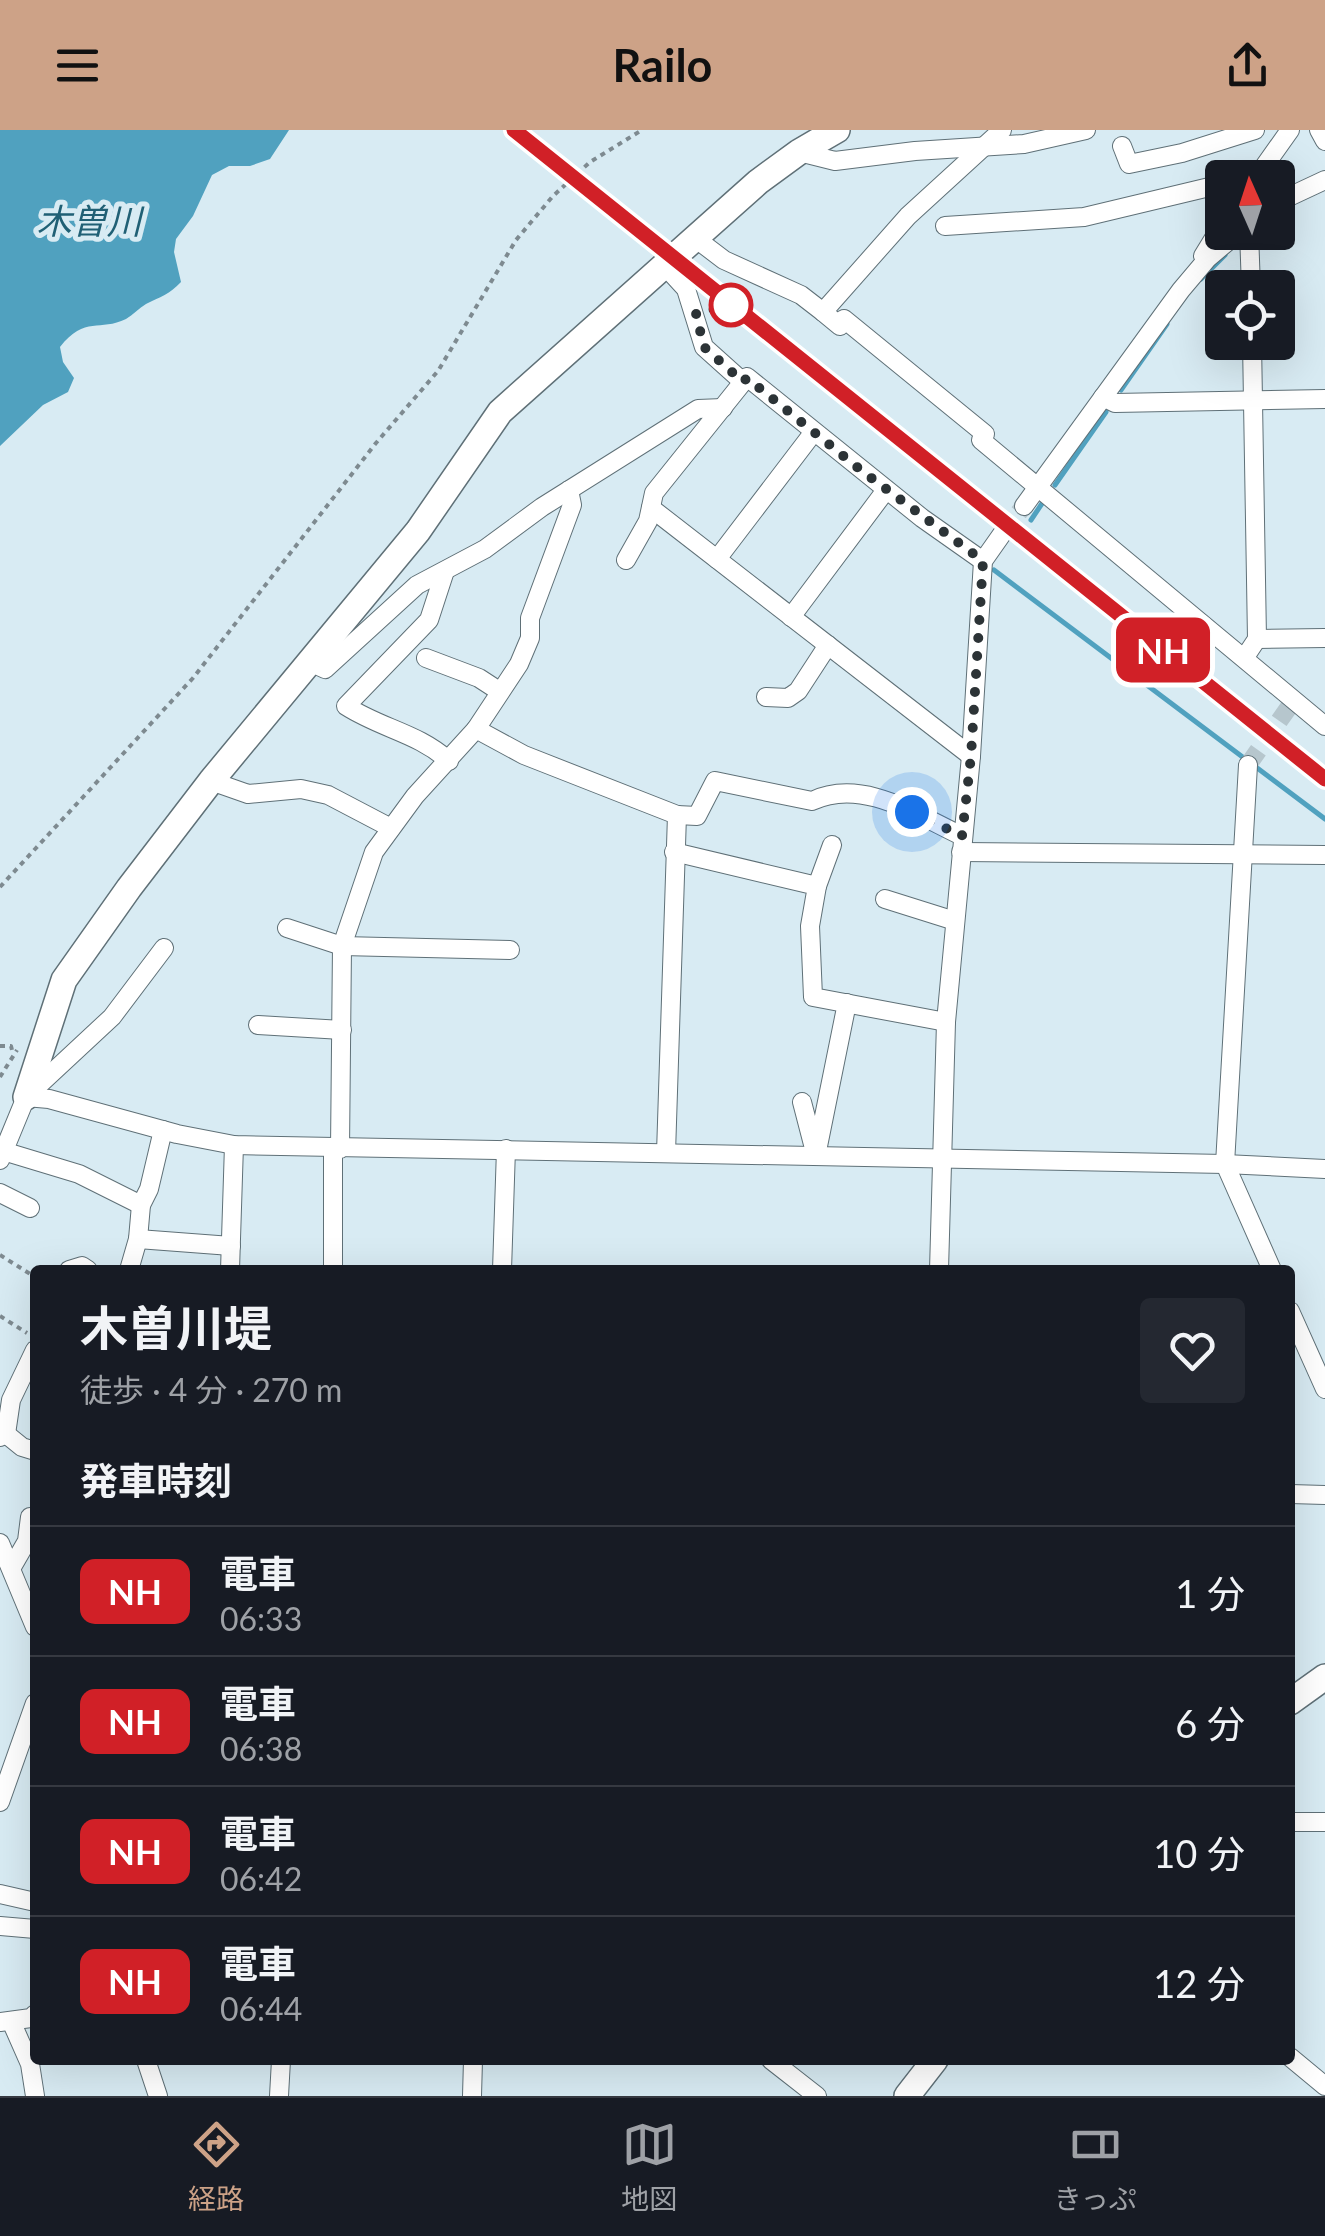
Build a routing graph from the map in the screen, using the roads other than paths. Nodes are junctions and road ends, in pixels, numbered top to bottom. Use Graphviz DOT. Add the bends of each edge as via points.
graph roads {
  1 [pos="837,130"];
  2 [pos="1002,130"];
  3 [pos="1086,130"];
  4 [pos="1255,130"];
  5 [pos="1290,130"];
  6 [pos="1320,130"];
  7 [pos="1325,141"];
  8 [pos="1122,146"];
  9 [pos="983,147"];
  10 [pos="799,152"];
  11 [pos="1266,160"];
  12 [pos="1325,180"];
  13 [pos="1205,188"];
  14 [pos="1295,194"];
  15 [pos="944,226"];
  16 [pos="695,238"];
  17 [pos="1206,250"];
  18 [pos="1218,250"];
  19 [pos="665,266"];
  20 [pos="1181,290"];
  21 [pos="824,312"];
  22 [pos="1252,360"];
  23 [pos="743,382"];
  24 [pos="1103,397"];
  25 [pos="1325,399"];
  26 [pos="1252,400"];
  27 [pos="723,408"];
  28 [pos="813,432"];
  29 [pos="1037,486"];
  30 [pos="568,490"];
  31 [pos="886,490"];
  32 [pos="1024,506"];
  33 [pos="651,508"];
  34 [pos="1002,534"];
  35 [pos="717,559"];
  36 [pos="626,560"];
  37 [pos="983,561"];
  38 [pos="444,574"];
  39 [pos="791,617"];
  40 [pos="1325,638"];
  41 [pos="1257,639"];
  42 [pos="828,646"];
  43 [pos="1244,657"];
  44 [pos="426,658"];
  45 [pos="310,662"];
  46 [pos="499,691"];
  47 [pos="766,698"];
  48 [pos="1325,726"];
  49 [pos="476,729"];
  50 [pos="971,756"];
  51 [pos="449,761"];
  52 [pos="1248,764"];
  53 [pos="211,781"];
  54 [pos="677,815"];
  55 [pos="391,828"];
  56 [pos="832,844"];
  57 [pos="962,844"];
  58 [pos="674,852"];
  59 [pos="1242,852"];
  60 [pos="1325,855"];
  61 [pos="816,886"];
  62 [pos="885,899"];
  63 [pos="955,921"];
  64 [pos="287,928"];
  65 [pos="342,946"];
  66 [pos="164,948"];
  67 [pos="510,950"];
  68 [pos="847,1003"];
  69 [pos="946,1022"];
  70 [pos="258,1025"];
  71 [pos="342,1030"];
  72 [pos="26,1097"];
  73 [pos="802,1102"];
  74 [pos="163,1130"];
  75 [pos="234,1145"];
  76 [pos="336,1149"];
  77 [pos="506,1149"];
  78 [pos="666,1153"];
  79 [pos="2,1155"];
  80 [pos="816,1156"];
  81 [pos="940,1158"];
  82 [pos="1224,1164"];
  83 [pos="1325,1169"];
  84 [pos="0,1194"];
  85 [pos="141,1205"];
  86 [pos="30,1208"];
  87 [pos="138,1240"];
  88 [pos="231,1246"];
  89 [pos="130,1265"];
  90 [pos="230,1265"];
  91 [pos="332,1265"];
  92 [pos="502,1265"];
  93 [pos="939,1265"];
  94 [pos="1270,1265"];
  95 [pos="1295,1322"];
  96 [pos="30,1360"];
  97 [pos="1325,1390"];
  98 [pos="3,1435"];
  99 [pos="30,1449"];
  100 [pos="1295,1494"];
  101 [pos="1325,1495"];
  102 [pos="30,1517"];
  103 [pos="0,1543"];
  104 [pos="12,1567"];
  105 [pos="30,1599"];
  106 [pos="1325,1678"];
  107 [pos="1295,1699"];
  108 [pos="30,1717"];
  109 [pos="0,1802"];
  110 [pos="1295,1822"];
  111 [pos="1325,1822"];
  112 [pos="0,1894"];
  113 [pos="30,1901"];
  114 [pos="0,1926"];
  115 [pos="30,1929"];
  116 [pos="30,2018"];
  117 [pos="5,2021"];
  118 [pos="1295,2061"];
  119 [pos="30,2064"];
  120 [pos="30,2065"];
  121 [pos="147,2065"];
  122 [pos="281,2065"];
  123 [pos="473,2065"];
  124 [pos="777,2065"];
  125 [pos="932,2065"];
  126 [pos="1325,2086"];
  127 [pos="152,2095"];
  128 [pos="35,2096"];
  129 [pos="279,2096"];
  130 [pos="472,2096"];
  131 [pos="817,2096"];
  132 [pos="907,2096"];
  1 -- 10 [label="street"];
  2 -- 9 [label="street"];
  3 -- 9 [label="street"];
  4 -- 8 [label="street" via="1129,164"];
  5 -- 11 [label="street"];
  6 -- 7 [label="street"];
  9 -- 10 [label="street" via="834,161"];
  9 -- 21 [label="street" via="908,216"];
  10 -- 16 [label="street"];
  12 -- 14 [label="street"];
  13 -- 15 [label="street" via="1084,217"];
  16 -- 19 [label="street"];
  16 -- 21 [label="street"];
  17 -- 20 [label="street"];
  18 -- 20 [label="street"];
  19 -- 23 [label="street" via="686,289 704,347"];
  19 -- 45 [label="street" via="500,412 418,531"];
  20 -- 24 [label="street"];
  21 -- 29 [label="street" via="840,326 844,318 985,434 981,440"];
  22 -- 26 [label="street"];
  23 -- 27 [label="street"];
  23 -- 28 [label="street" via="747,378"];
  24 -- 26 [label="street"];
  24 -- 29 [label="street"];
  25 -- 26 [label="street"];
  26 -- 41 [label="street"];
  27 -- 30 [label="street" via="698,409"];
  27 -- 33 [label="street" via="654,492"];
  28 -- 31 [label="street"];
  28 -- 35 [label="street"];
  29 -- 32 [label="street"];
  29 -- 43 [label="street"];
  30 -- 38 [label="street"];
  30 -- 46 [label="street" via="572,505 530,618 530,638"];
  31 -- 37 [label="street"];
  31 -- 39 [label="street"];
  33 -- 35 [label="street"];
  33 -- 36 [label="street"];
  34 -- 37 [label="street"];
  35 -- 39 [label="street"];
  37 -- 50 [label="street"];
  38 -- 45 [label="street" via="417,586 325,670"];
  38 -- 51 [label="street" via="429,620 346,706 428,742"];
  39 -- 42 [label="street"];
  40 -- 41 [label="street"];
  41 -- 43 [label="street"];
  42 -- 47 [label="street" via="798,690 788,698"];
  42 -- 50 [label="street"];
  43 -- 48 [label="street"];
  44 -- 46 [label="street"];
  45 -- 53 [label="street"];
  46 -- 49 [label="street"];
  49 -- 51 [label="street"];
  49 -- 54 [label="street" via="524,755"];
  50 -- 57 [label="street"];
  51 -- 55 [label="street"];
  52 -- 59 [label="street"];
  53 -- 55 [label="street" via="248,794 328,794"];
  53 -- 72 [label="street" via="64,980"];
  54 -- 57 [label="street" via="697,816 715,782 812,801 826,794 888,798"];
  54 -- 58 [label="street"];
  55 -- 65 [label="street" via="374,852"];
  56 -- 61 [label="street"];
  57 -- 59 [label="street"];
  57 -- 63 [label="street"];
  58 -- 61 [label="street"];
  58 -- 78 [label="street"];
  59 -- 60 [label="street"];
  59 -- 82 [label="street"];
  61 -- 68 [label="street" via="813,997"];
  62 -- 63 [label="street"];
  63 -- 69 [label="street"];
  64 -- 65 [label="street"];
  65 -- 67 [label="street"];
  65 -- 71 [label="street"];
  66 -- 72 [label="street" via="112,1017"];
  68 -- 69 [label="street"];
  68 -- 80 [label="street"];
  69 -- 81 [label="street"];
  70 -- 71 [label="street"];
  71 -- 76 [label="street"];
  72 -- 74 [label="street"];
  72 -- 79 [label="street"];
  73 -- 80 [label="street"];
  74 -- 75 [label="street"];
  74 -- 85 [label="street"];
  75 -- 76 [label="street"];
  75 -- 88 [label="street"];
  76 -- 77 [label="street"];
  76 -- 91 [label="street"];
  77 -- 78 [label="street"];
  77 -- 92 [label="street"];
  78 -- 80 [label="street"];
  79 -- 85 [label="street" via="80,1174"];
  80 -- 81 [label="street"];
  81 -- 82 [label="street"];
  81 -- 93 [label="street"];
  82 -- 83 [label="street"];
  82 -- 94 [label="street"];
  84 -- 86 [label="street"];
  85 -- 87 [label="street"];
  87 -- 88 [label="street"];
  87 -- 89 [label="street"];
  88 -- 90 [label="street"];
  95 -- 97 [label="street"];
  96 -- 98 [label="street"];
  98 -- 99 [label="street"];
  100 -- 101 [label="street"];
  102 -- 104 [label="street" via="27,1541"];
  103 -- 104 [label="street"];
  104 -- 105 [label="street"];
  106 -- 107 [label="street"];
  108 -- 109 [label="street"];
  110 -- 111 [label="street"];
  112 -- 113 [label="street"];
  114 -- 115 [label="street"];
  116 -- 117 [label="street"];
  117 -- 119 [label="street"];
  118 -- 126 [label="street"];
  120 -- 128 [label="street"];
  121 -- 127 [label="street"];
  122 -- 129 [label="street"];
  123 -- 130 [label="street"];
  124 -- 131 [label="street"];
  125 -- 132 [label="street"];
}
